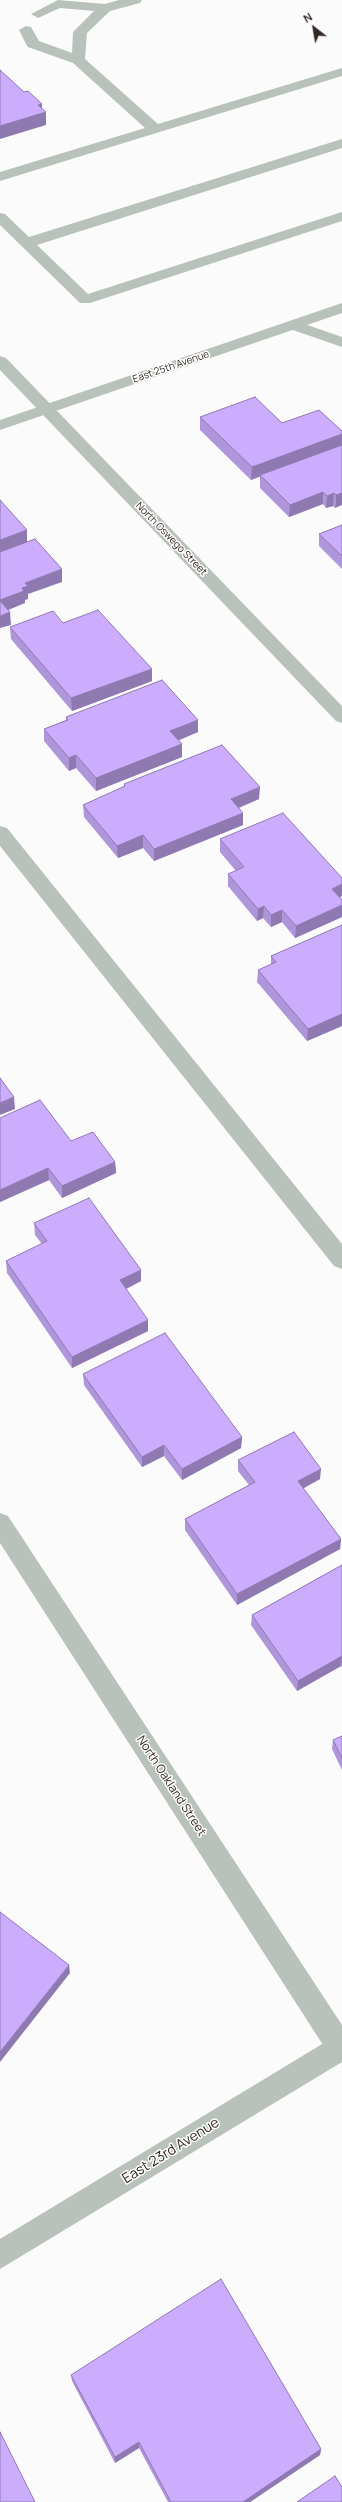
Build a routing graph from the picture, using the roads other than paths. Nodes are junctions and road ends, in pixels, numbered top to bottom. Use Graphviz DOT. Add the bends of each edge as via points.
graph roads {
  1 [pos="135,0"];
  2 [pos="105,8"];
  3 [pos="38,14"];
  4 [pos="26,30"];
  5 [pos="78,60"];
  6 [pos="342,72"];
  7 [pos="156,129"];
  8 [pos="342,143"];
  9 [pos="0,177"];
  10 [pos="342,216"];
  11 [pos="0,217"];
  12 [pos="27,243"];
  13 [pos="342,308"];
  14 [pos="293,325"];
  15 [pos="342,342"];
  16 [pos="0,361"];
  17 [pos="46,409"];
  18 [pos="0,425"];
  19 [pos="342,717"];
  20 [pos="0,833"];
  21 [pos="342,1260"];
  22 [pos="0,1523"];
  23 [pos="342,2047"];
  24 [pos="0,2256"];
  1 -- 2 [label="street"];
  2 -- 3 [label="street" via="58,4"];
  2 -- 5 [label="street" via="80,32"];
  4 -- 5 [label="street" via="32,44"];
  5 -- 7 [label="street"];
  6 -- 7 [label="street"];
  7 -- 9 [label="street"];
  8 -- 12 [label="street"];
  10 -- 12 [label="street" via="85,300"];
  11 -- 12 [label="street"];
  13 -- 14 [label="street, East 25th Avenue"];
  14 -- 15 [label="street"];
  14 -- 17 [label="street, East 25th Avenue"];
  16 -- 17 [label="street, North Oswego Street"];
  17 -- 18 [label="street, East 25th Avenue"];
  17 -- 19 [label="street, North Oswego Street"];
  20 -- 21 [label="street"];
  22 -- 23 [label="street, North Oakland Street"];
  23 -- 24 [label="street, East 23rd Avenue"];
}
